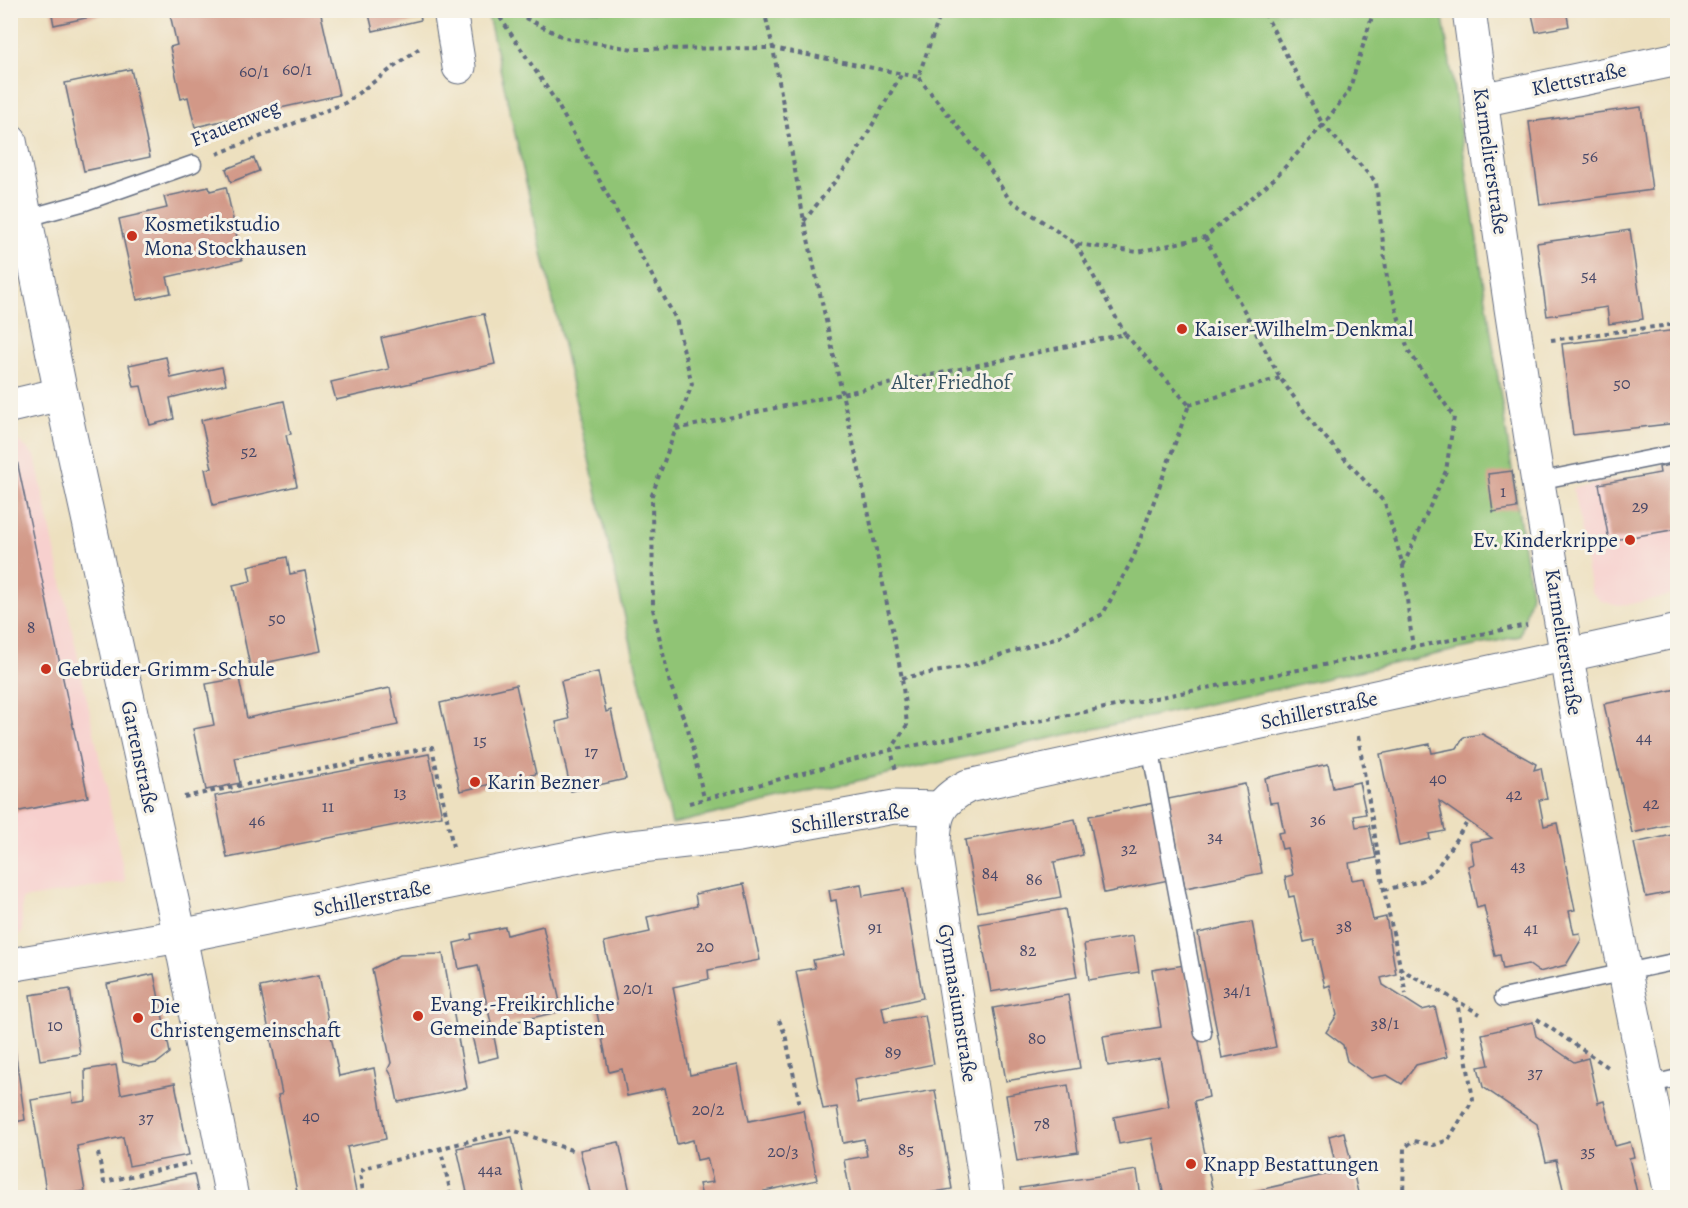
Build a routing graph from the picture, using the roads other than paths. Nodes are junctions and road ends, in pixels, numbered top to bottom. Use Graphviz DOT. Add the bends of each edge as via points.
graph roads {
  1 [pos="1469,10"];
  2 [pos="451,15"];
  3 [pos="1677,59"];
  4 [pos="459,67"];
  5 [pos="1481,100"];
  6 [pos="10,141"];
  7 [pos="193,164"];
  8 [pos="19,220"];
  9 [pos="61,394"];
  10 [pos="10,406"];
  11 [pos="1677,453"];
  12 [pos="1538,481"];
  13 [pos="1677,631"];
  14 [pos="1564,656"];
  15 [pos="1150,747"];
  16 [pos="940,808"];
  17 [pos="180,936"];
  18 [pos="1677,961"];
  19 [pos="10,965"];
  20 [pos="1626,970"];
  21 [pos="1503,998"];
  22 [pos="1203,1033"];
  23 [pos="1662,1082"];
  24 [pos="232,1197"];
  25 [pos="988,1197"];
  26 [pos="1672,1197"];
  1 -- 5 [label="street, Karmeliterstraße"];
  2 -- 4 [label="street"];
  3 -- 5 [label="street, Klettstraße"];
  5 -- 12 [label="street, Karmeliterstraße"];
  6 -- 8 [label="street, Gartenstraße"];
  7 -- 8 [label="lane, Frauenweg" via="85,202"];
  8 -- 9 [label="street, Gartenstraße"];
  9 -- 10 [label="street"];
  9 -- 17 [label="street, Gartenstraße"];
  11 -- 12 [label="lane"];
  12 -- 14 [label="street, Karmeliterstraße"];
  13 -- 14 [label="street, Schillerstraße"];
  14 -- 15 [label="street, Schillerstraße"];
  14 -- 20 [label="street, Karmeliterstraße"];
  15 -- 16 [label="street, Schillerstraße" via="968,786 948,796"];
  15 -- 22 [label="lane"];
  16 -- 17 [label="street, Schillerstraße" via="894,807 739,835 614,849"];
  16 -- 25 [label="street, Gymnasiumstraße" via="934,826 934,851"];
  17 -- 19 [label="street, Schillerstraße"];
  17 -- 24 [label="street, Gartenstraße"];
  18 -- 20 [label="lane"];
  20 -- 21 [label="lane"];
  20 -- 23 [label="street, Karmeliterstraße"];
  23 -- 26 [label="street, Karmeliterstraße"];
}
